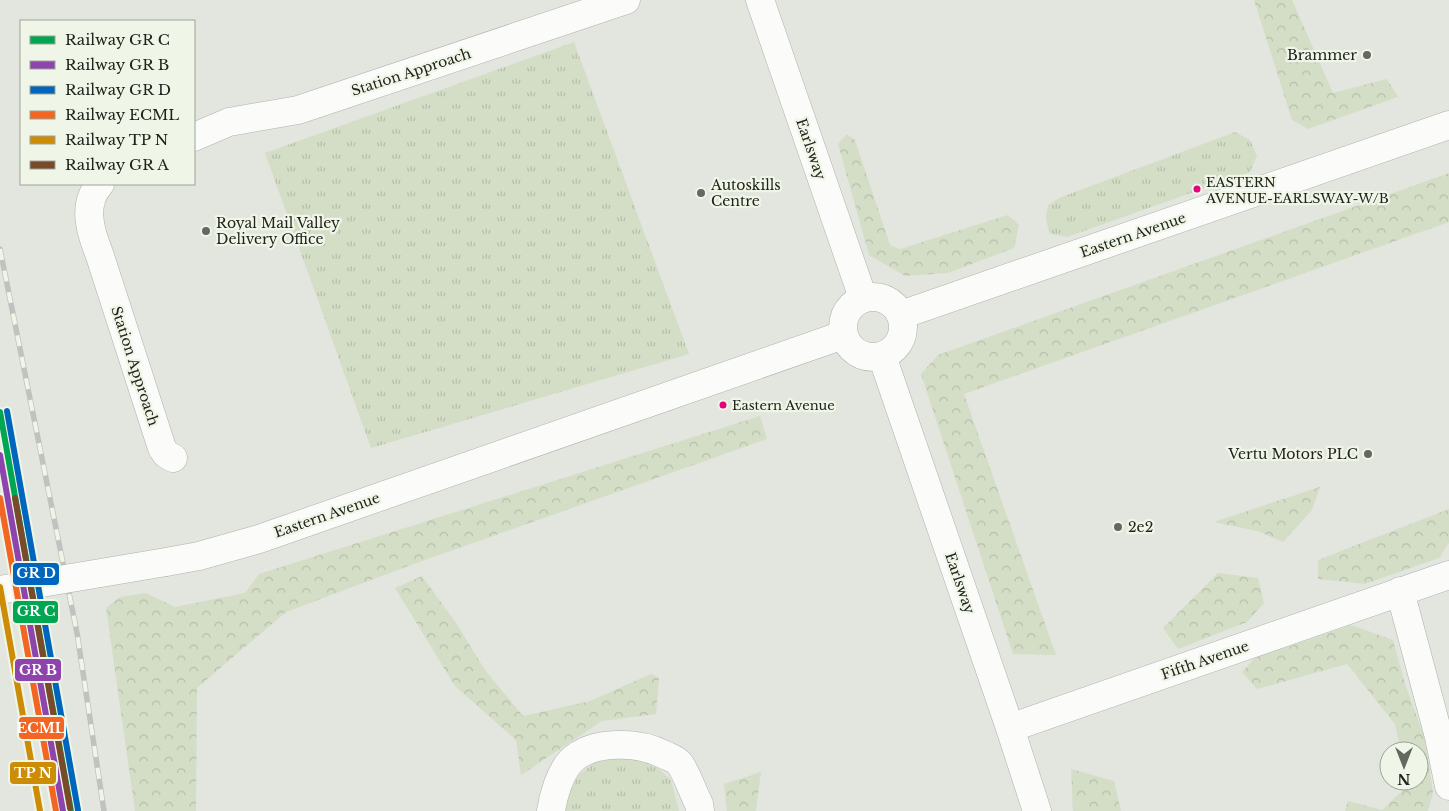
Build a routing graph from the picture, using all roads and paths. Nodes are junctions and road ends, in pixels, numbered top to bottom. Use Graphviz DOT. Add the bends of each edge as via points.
graph roads {
  1 [pos="626,0"];
  2 [pos="760,0"];
  3 [pos="1449,125"];
  4 [pos="195,137"];
  5 [pos="99,185"];
  6 [pos="863,298"];
  7 [pos="901,315"];
  8 [pos="843,335"];
  9 [pos="882,356"];
  10 [pos="173,458"];
  11 [pos="1449,575"];
  12 [pos="0,590"];
  13 [pos="1400,591"];
  14 [pos="1010,728"];
  15 [pos="1449,786"];
  16 [pos="551,811"];
  17 [pos="700,811"];
  18 [pos="1036,811"];
  1 -- 4 [label="street, Station Approach" via="298,110 229,122"];
  2 -- 6 [label="street, Earlsway"];
  3 -- 7 [label="street, Eastern Avenue"];
  5 -- 10 [label="street, Station Approach" via="89,212 89,223 162,448"];
  6 -- 7 [label="street" via="889,301"];
  6 -- 8 [label="street" via="854,302 844,317"];
  7 -- 9 [label="street" via="903,330 898,344"];
  8 -- 9 [label="street" via="850,348 863,356"];
  8 -- 12 [label="street, Eastern Avenue, bridge" via="259,539 199,556"];
  9 -- 14 [label="street, Earlsway"];
  11 -- 13 [label="street, Fifth Avenue"];
  13 -- 14 [label="street, Fifth Avenue"];
  13 -- 15 [label="street"];
  14 -- 18 [label="street, Earlsway"];
  16 -- 17 [label="street" via="554,792 570,762 590,750 610,745 633,745 657,751 678,762"];
}
